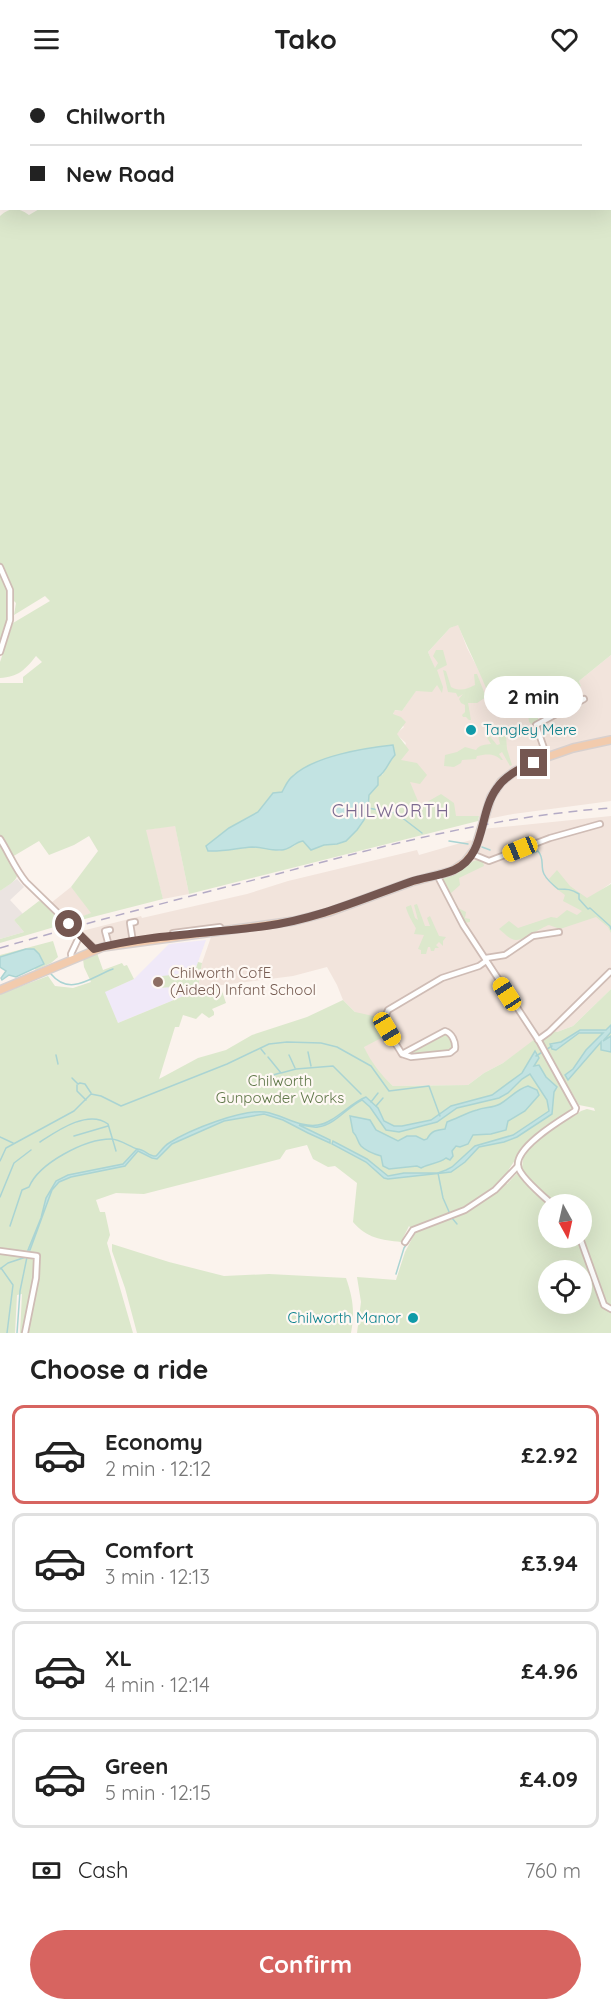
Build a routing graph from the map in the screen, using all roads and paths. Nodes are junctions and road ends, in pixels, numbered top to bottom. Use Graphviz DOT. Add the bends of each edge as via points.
graph roads {
  1 [pos="0,567"];
  2 [pos="0,652"];
  3 [pos="584,699"];
  4 [pos="611,740"];
  5 [pos="547,758"];
  6 [pos="600,824"];
  7 [pos="0,839"];
  8 [pos="472,854"];
  9 [pos="436,875"];
  10 [pos="131,923"];
  11 [pos="194,932"];
  12 [pos="559,932"];
  13 [pos="98,933"];
  14 [pos="173,933"];
  15 [pos="80,935"];
  16 [pos="133,942"];
  17 [pos="109,946"];
  18 [pos="94,949"];
  19 [pos="72,960"];
  20 [pos="486,960"];
  21 [pos="610,972"];
  22 [pos="0,990"];
  23 [pos="538,1040"];
  24 [pos="402,1054"];
  25 [pos="518,1166"];
  26 [pos="542,1194"];
  27 [pos="405,1242"];
  28 [pos="584,1248"];
  29 [pos="0,1251"];
  30 [pos="611,1309"];
  31 [pos="25,1333"];
  1 -- 2 [label="street" via="10,590 10,620"];
  3 -- 5 [label="street" via="536,725"];
  4 -- 5 [label="main road"];
  5 -- 8 [label="main road" via="515,771 501,782 491,797"];
  6 -- 8 [label="street" via="489,861"];
  7 -- 15 [label="street" via="18,873"];
  8 -- 9 [label="main road" via="456,869"];
  9 -- 11 [label="main road" via="311,917 266,926"];
  9 -- 20 [label="street"];
  10 -- 16 [label="street"];
  11 -- 14 [label="street"];
  11 -- 16 [label="main road"];
  12 -- 20 [label="street" via="533,936 505,955"];
  13 -- 17 [label="street" via="108,930"];
  15 -- 18 [label="street"];
  15 -- 19 [label="street"];
  16 -- 17 [label="main road"];
  17 -- 18 [label="main road"];
  18 -- 19 [label="main road"];
  19 -- 22 [label="main road"];
  20 -- 23 [label="street"];
  20 -- 24 [label="street" via="442,978 388,1010 386,1025"];
  21 -- 23 [label="street"];
  23 -- 25 [label="street" via="576,1108 526,1148"];
  24 -- 24 [label="street" via="445,1031 456,1046 450,1053 411,1057"];
  25 -- 26 [label="street"];
  25 -- 27 [label="street" via="495,1190 465,1210 413,1230"];
  28 -- 30 [label="street" via="604,1305"];
  29 -- 31 [label="street" via="34,1255 36,1278"];
}
